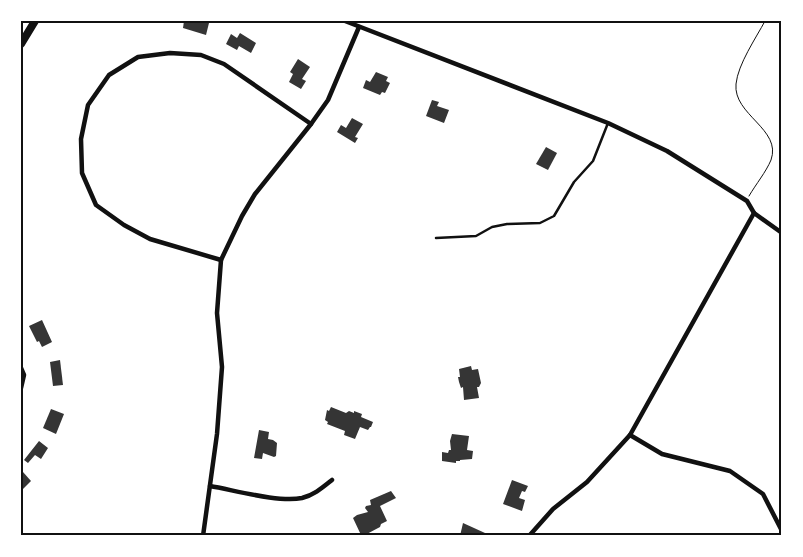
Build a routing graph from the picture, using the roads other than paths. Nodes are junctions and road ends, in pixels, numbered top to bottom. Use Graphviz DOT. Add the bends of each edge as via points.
graph roads {
  1 [pos="35,21"];
  2 [pos="345,21"];
  3 [pos="359,26"];
  4 [pos="21,44"];
  5 [pos="608,123"];
  6 [pos="311,124"];
  7 [pos="754,213"];
  8 [pos="782,233"];
  9 [pos="436,238"];
  10 [pos="221,260"];
  11 [pos="21,368"];
  12 [pos="21,388"];
  13 [pos="630,435"];
  14 [pos="332,480"];
  15 [pos="210,486"];
  16 [pos="782,531"];
  17 [pos="204,536"];
  18 [pos="529,536"];
  1 -- 4 [label="main road"];
  2 -- 3 [label="street"];
  3 -- 5 [label="street"];
  3 -- 6 [label="street" via="328,100"];
  5 -- 7 [label="street" via="667,151 747,201"];
  5 -- 9 [label="lane" via="593,161 574,182 554,216 540,223 492,227 476,236"];
  6 -- 10 [label="street" via="255,194"];
  6 -- 10 [label="street" via="224,64 201,55 170,53 138,57 109,74 88,105 81,139 82,173 96,206 150,239"];
  7 -- 8 [label="street"];
  7 -- 13 [label="street"];
  10 -- 15 [label="street" via="217,314 222,367"];
  11 -- 12 [label="street" via="24,375"];
  13 -- 16 [label="street" via="662,454 730,471 763,494"];
  13 -- 18 [label="street" via="587,482 553,509"];
  14 -- 15 [label="street" via="318,492 301,498 277,498"];
  15 -- 17 [label="street"];
}
